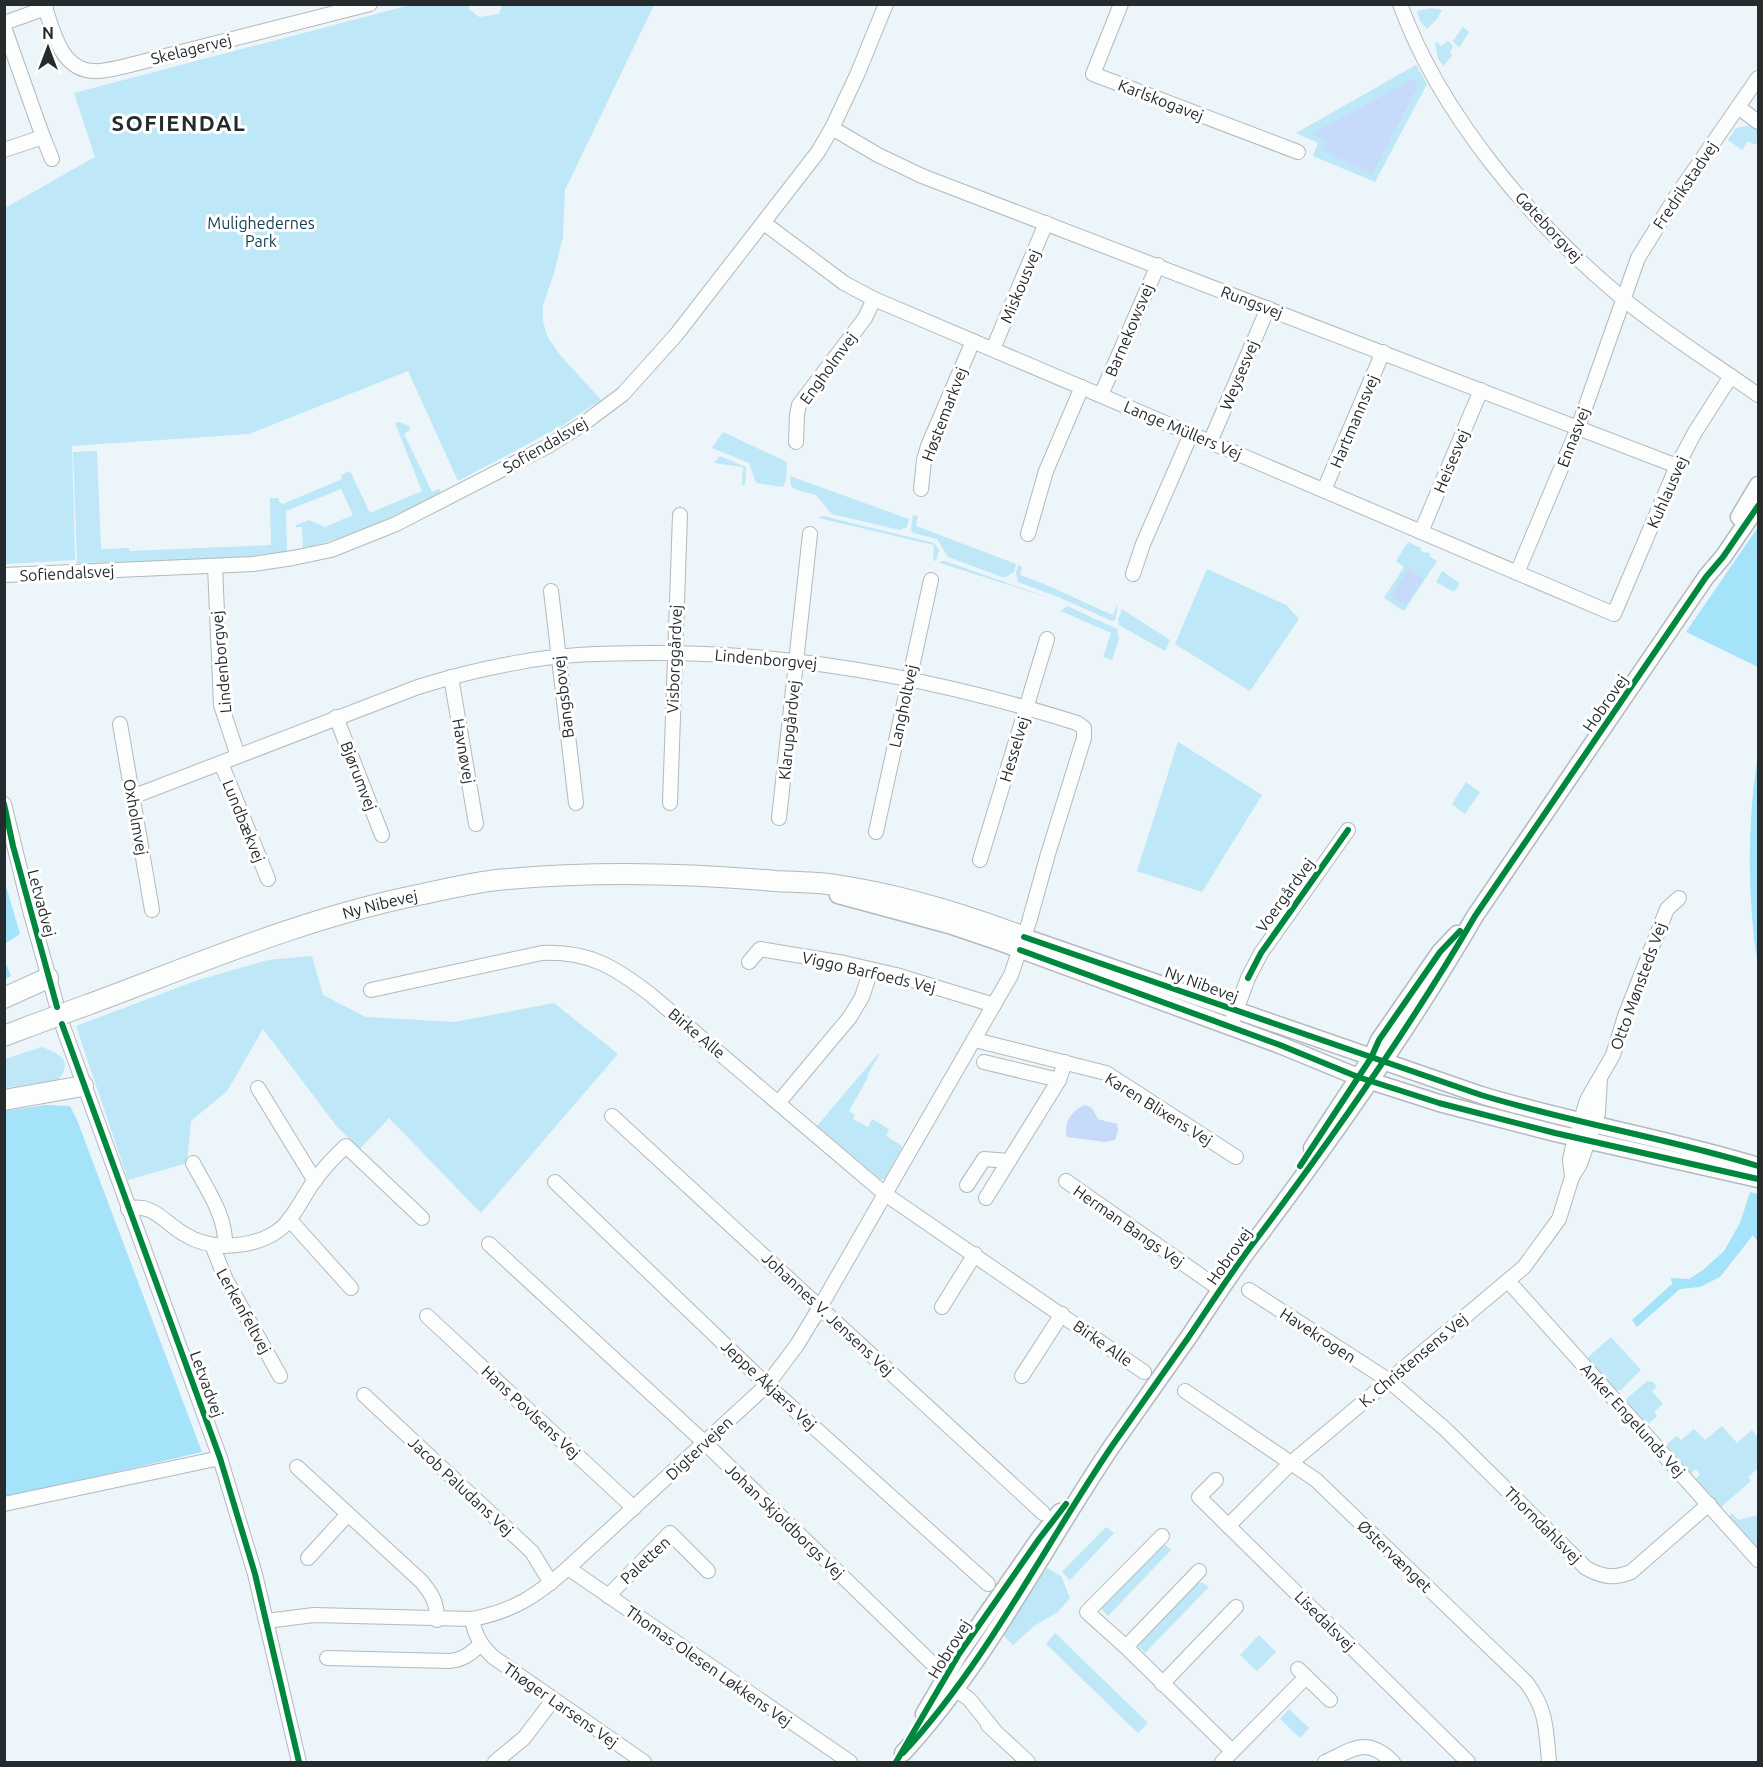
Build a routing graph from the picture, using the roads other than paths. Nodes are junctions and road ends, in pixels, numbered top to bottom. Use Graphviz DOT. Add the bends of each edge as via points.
graph roads {
  1 [pos="370,4"];
  2 [pos="886,4"];
  3 [pos="1121,4"];
  4 [pos="1400,4"];
  5 [pos="45,6"];
  6 [pos="4,25"];
  7 [pos="7,42"];
  8 [pos="1758,78"];
  9 [pos="1738,107"];
  10 [pos="1758,122"];
  11 [pos="832,128"];
  12 [pos="43,136"];
  13 [pos="4,150"];
  14 [pos="1298,152"];
  15 [pos="52,159"];
  16 [pos="764,223"];
  17 [pos="1046,223"];
  18 [pos="1158,265"];
  19 [pos="874,299"];
  20 [pos="1623,299"];
  21 [pos="1268,308"];
  22 [pos="973,341"];
  23 [pos="993,350"];
  24 [pos="1383,352"];
  25 [pos="1731,376"];
  26 [pos="1082,387"];
  27 [pos="1481,390"];
  28 [pos="1101,395"];
  29 [pos="1758,395"];
  30 [pos="1578,428"];
  31 [pos="1191,434"];
  32 [pos="796,442"];
  33 [pos="1210,442"];
  34 [pos="1677,466"];
  35 [pos="1758,484"];
  36 [pos="921,489"];
  37 [pos="1324,490"];
  38 [pos="1758,499"];
  39 [pos="1758,506"];
  40 [pos="680,515"];
  41 [pos="1421,532"];
  42 [pos="810,534"];
  43 [pos="1028,534"];
  44 [pos="1723,557"];
  45 [pos="215,566"];
  46 [pos="1517,573"];
  47 [pos="1133,574"];
  48 [pos="4,576"];
  49 [pos="1706,577"];
  50 [pos="931,580"];
  51 [pos="551,591"];
  52 [pos="1614,614"];
  53 [pos="1047,639"];
  54 [pos="674,652"];
  55 [pos="558,657"];
  56 [pos="797,660"];
  57 [pos="451,677"];
  58 [pos="909,678"];
  59 [pos="1027,707"];
  60 [pos="336,717"];
  61 [pos="120,724"];
  62 [pos="238,756"];
  63 [pos="221,763"];
  64 [pos="132,797"];
  65 [pos="576,803"];
  66 [pos="670,803"];
  67 [pos="4,804"];
  68 [pos="779,818"];
  69 [pos="476,824"];
  70 [pos="1348,830"];
  71 [pos="876,832"];
  72 [pos="382,835"];
  73 [pos="980,860"];
  74 [pos="268,879"];
  75 [pos="776,881"];
  76 [pos="838,895"];
  77 [pos="1679,898"];
  78 [pos="153,910"];
  79 [pos="1475,916"];
  80 [pos="1022,943"];
  81 [pos="749,962"];
  82 [pos="871,970"];
  83 [pos="48,978"];
  84 [pos="371,990"];
  85 [pos="4,998"];
  86 [pos="994,1005"];
  87 [pos="1233,1019"];
  88 [pos="4,1036"];
  89 [pos="975,1040"];
  90 [pos="984,1062"];
  91 [pos="1065,1062"];
  92 [pos="1371,1070"];
  93 [pos="1059,1080"];
  94 [pos="83,1086"];
  95 [pos="258,1088"];
  96 [pos="4,1100"];
  97 [pos="779,1102"];
  98 [pos="612,1116"];
  99 [pos="1585,1131"];
  100 [pos="1236,1157"];
  101 [pos="1010,1161"];
  102 [pos="193,1163"];
  103 [pos="1758,1166"];
  104 [pos="1758,1179"];
  105 [pos="315,1181"];
  106 [pos="1066,1181"];
  107 [pos="555,1182"];
  108 [pos="967,1185"];
  109 [pos="885,1194"];
  110 [pos="986,1198"];
  111 [pos="128,1209"];
  112 [pos="422,1218"];
  113 [pos="289,1219"];
  114 [pos="1257,1238"];
  115 [pos="489,1244"];
  116 [pos="219,1245"];
  117 [pos="975,1254"];
  118 [pos="1508,1281"];
  119 [pos="351,1288"];
  120 [pos="1221,1290"];
  121 [pos="1249,1290"];
  122 [pos="820,1307"];
  123 [pos="942,1307"];
  124 [pos="1062,1314"];
  125 [pos="427,1316"];
  126 [pos="1144,1372"];
  127 [pos="280,1376"];
  128 [pos="1022,1376"];
  129 [pos="1388,1380"];
  130 [pos="767,1384"];
  131 [pos="1185,1390"];
  132 [pos="364,1395"];
  133 [pos="705,1443"];
  134 [pos="220,1458"];
  135 [pos="1292,1462"];
  136 [pos="297,1467"];
  137 [pos="1216,1480"];
  138 [pos="4,1504"];
  139 [pos="1708,1504"];
  140 [pos="634,1508"];
  141 [pos="1043,1513"];
  142 [pos="348,1514"];
  143 [pos="1228,1527"];
  144 [pos="1162,1536"];
  145 [pos="308,1558"];
  146 [pos="1758,1560"];
  147 [pos="568,1568"];
  148 [pos="708,1571"];
  149 [pos="1199,1571"];
  150 [pos="551,1584"];
  151 [pos="988,1584"];
  152 [pos="608,1596"];
  153 [pos="1236,1607"];
  154 [pos="471,1619"];
  155 [pos="437,1620"];
  156 [pos="266,1621"];
  157 [pos="480,1645"];
  158 [pos="1126,1647"];
  159 [pos="327,1658"];
  160 [pos="950,1683"];
  161 [pos="1162,1684"];
  162 [pos="553,1700"];
  163 [pos="1330,1700"];
  164 [pos="1232,1751"];
  165 [pos="899,1758"];
  166 [pos="299,1762"];
  167 [pos="495,1762"];
  168 [pos="644,1762"];
  169 [pos="850,1762"];
  170 [pos="1028,1762"];
  171 [pos="1222,1762"];
  172 [pos="1325,1762"];
  173 [pos="1393,1762"];
  174 [pos="1468,1762"];
  175 [pos="1549,1762"];
  1 -- 5 [label="street, Skelagervej" via="94,71 75,66 60,50"];
  2 -- 11 [label="street, Sofiendalsvej"];
  3 -- 14 [label="street, Karlskogavej" via="1093,74"];
  4 -- 20 [label="street, Gøteborgvej" via="1446,99 1500,173 1542,224"];
  5 -- 6 [label="street, Skelagervej"];
  6 -- 7 [label="street, Skelagervej"];
  7 -- 12 [label="street, Skelagervej"];
  8 -- 9 [label="street, Fredrikstadvej"];
  9 -- 10 [label="street"];
  9 -- 20 [label="street, Fredrikstadvej" via="1646,243"];
  11 -- 16 [label="street, Sofiendalsvej"];
  11 -- 17 [label="street, Rungsvej" via="922,176"];
  12 -- 13 [label="street"];
  12 -- 15 [label="street, Skelagervej"];
  16 -- 19 [label="street, Lange Müllers Vej" via="844,283"];
  16 -- 45 [label="street, Sofiendalsvej" via="641,376 568,434 370,536 293,558"];
  17 -- 18 [label="street, Rungsvej"];
  17 -- 23 [label="street, Miskousvej"];
  18 -- 21 [label="street, Rungsvej"];
  18 -- 28 [label="street, Barnekowsvej"];
  19 -- 22 [label="street, Lange Müllers Vej"];
  19 -- 32 [label="street, Engholmvej" via="865,318 800,405"];
  20 -- 25 [label="street, Gøteborgvej"];
  20 -- 30 [label="street, Ennasvej"];
  21 -- 24 [label="street, Rungsvej"];
  21 -- 33 [label="street, Weysesvej"];
  22 -- 23 [label="street, Lange Müllers Vej"];
  22 -- 36 [label="street, Høstemarkvej" via="928,446"];
  23 -- 26 [label="street, Lange Müllers Vej"];
  24 -- 27 [label="street, Rungsvej"];
  24 -- 37 [label="street, Hartmannsvej"];
  25 -- 29 [label="street, Gøteborgvej"];
  25 -- 34 [label="street, Kuhlausvej"];
  26 -- 28 [label="street, Lange Müllers Vej"];
  26 -- 43 [label="street" via="1046,471"];
  27 -- 30 [label="street, Rungsvej"];
  27 -- 41 [label="street, Heisesvej"];
  28 -- 31 [label="street, Lange Müllers Vej"];
  30 -- 34 [label="street, Rungsvej"];
  30 -- 46 [label="street, Ennasvej"];
  31 -- 33 [label="street, Lange Müllers Vej"];
  31 -- 47 [label="street"];
  33 -- 37 [label="street, Lange Müllers Vej"];
  34 -- 52 [label="street, Kuhlausvej"];
  35 -- 49 [label="main road, Hobrovej"];
  37 -- 41 [label="street, Lange Müllers Vej"];
  38 -- 44 [label="main road"];
  39 -- 44 [label="main road, Hobrovej"];
  40 -- 54 [label="street, Visborggårdvej"];
  41 -- 46 [label="street, Lange Müllers Vej"];
  42 -- 56 [label="street, Klarupgårdvej"];
  44 -- 49 [label="main road, Hobrovej"];
  45 -- 48 [label="street, Sofiendalsvej"];
  45 -- 62 [label="street, Lindenborgvej" via="221,705"];
  46 -- 52 [label="street, Lange Müllers Vej"];
  49 -- 79 [label="main road, Hobrovej"];
  50 -- 58 [label="street, Langholtvej"];
  51 -- 55 [label="street, Bangsbovej"];
  53 -- 59 [label="street, Hesselvej"];
  54 -- 55 [label="street, Lindenborgvej"];
  54 -- 56 [label="street, Lindenborgvej"];
  54 -- 66 [label="street, Visborggårdvej"];
  55 -- 57 [label="street, Lindenborgvej"];
  55 -- 65 [label="street, Bangsbovej"];
  56 -- 58 [label="street, Lindenborgvej"];
  56 -- 68 [label="street, Klarupgårdvej"];
  57 -- 60 [label="street, Lindenborgvej"];
  57 -- 69 [label="street, Havnøvej"];
  58 -- 59 [label="street, Lindenborgvej"];
  58 -- 71 [label="street, Langholtvej"];
  59 -- 73 [label="street, Hesselvej"];
  59 -- 80 [label="street, Lindenborgvej" via="1077,723 1084,728 1084,738"];
  60 -- 62 [label="street, Lindenborgvej"];
  60 -- 72 [label="street, Bjørumvej"];
  61 -- 64 [label="street, Oxholmvej"];
  62 -- 63 [label="street, Lindenborgvej"];
  63 -- 64 [label="street, Lindenborgvej"];
  63 -- 74 [label="street, Lundbækvej"];
  64 -- 78 [label="street, Oxholmvej"];
  67 -- 83 [label="street, Letvadvej"];
  70 -- 87 [label="street, Voergårdvej" via="1261,953"];
  75 -- 76 [label="highway, Ny Nibevej"];
  75 -- 80 [label="highway, Ny Nibevej" via="826,884 879,894 946,911"];
  75 -- 88 [label="highway, Ny Nibevej, bridge" via="623,873 506,879 427,893 336,916 245,946"];
  76 -- 80 [label="main road, Ny Nibevej"];
  77 -- 99 [label="street, Otto Mønsteds Vej" via="1667,909 1613,1055 1600,1078 1600,1103"];
  79 -- 92 [label="main road, Hobrovej" via="1446,966"];
  79 -- 92 [label="main road, Hobrovej" via="1440,952 1379,1040"];
  80 -- 86 [label="street, Digtervejen" via="1011,975"];
  80 -- 87 [label="main road, Ny Nibevej"];
  81 -- 82 [label="street, Viggo Barfoeds Vej" via="760,949"];
  82 -- 86 [label="street, Viggo Barfoeds Vej"];
  82 -- 97 [label="street" via="850,1017"];
  83 -- 85 [label="highway"];
  83 -- 94 [label="street, Letvadvej"];
  84 -- 97 [label="street, Birke Alle" via="542,953 584,956 619,970"];
  86 -- 89 [label="street, Digtervejen"];
  87 -- 92 [label="main road, Ny Nibevej"];
  87 -- 92 [label="main road, Ny Nibevej" via="1280,1045"];
  89 -- 91 [label="street, Karen Blixens Vej"];
  89 -- 109 [label="street, Digtervejen"];
  90 -- 93 [label="street"];
  91 -- 93 [label="street"];
  91 -- 100 [label="street, Karen Blixens Vej" via="1106,1073"];
  92 -- 99 [label="main road" via="1520,1107"];
  92 -- 99 [label="main road" via="1438,1103"];
  92 -- 114 [label="main road, Hobrovej" via="1285,1189"];
  92 -- 114 [label="main road, Hobrovej" via="1323,1150"];
  93 -- 101 [label="street"];
  94 -- 96 [label="highway"];
  94 -- 111 [label="street, Letvadvej"];
  95 -- 105 [label="street"];
  97 -- 109 [label="street, Birke Alle"];
  98 -- 122 [label="street, Johannes V. Jensens Vej"];
  99 -- 103 [label="main road" via="1714,1153"];
  99 -- 104 [label="main road"];
  99 -- 118 [label="street, K. Christensens Vej" via="1570,1160 1572,1177 1559,1219 1524,1267"];
  101 -- 108 [label="street" via="984,1159"];
  101 -- 110 [label="street"];
  102 -- 116 [label="street, Lerkenfeltvej" via="220,1214 225,1232"];
  105 -- 112 [label="street, Lerkenfeltvej" via="346,1146"];
  105 -- 113 [label="street, Lerkenfeltvej"];
  106 -- 120 [label="street, Herman Bangs Vej"];
  107 -- 130 [label="street, Jeppe Åkjærs Vej"];
  109 -- 117 [label="street, Birke Alle"];
  109 -- 122 [label="street, Digtervejen"];
  111 -- 116 [label="street" via="150,1209 182,1233"];
  111 -- 134 [label="street, Letvadvej"];
  113 -- 116 [label="street, Lerkenfeltvej" via="274,1234 239,1245"];
  113 -- 119 [label="street"];
  114 -- 120 [label="main road, Hobrovej"];
  115 -- 133 [label="street, Johan Skjoldborgs Vej"];
  116 -- 127 [label="street, Lerkenfeltvej" via="226,1280"];
  117 -- 123 [label="street"];
  117 -- 124 [label="street, Birke Alle"];
  118 -- 129 [label="street, K. Christensens Vej"];
  118 -- 139 [label="street, Anker Engelunds Vej"];
  120 -- 160 [label="main road, Hobrovej" via="1111,1448 1039,1539 959,1654"];
  121 -- 129 [label="street, Havekrogen"];
  122 -- 130 [label="street, Digtervejen" via="792,1353"];
  122 -- 141 [label="street, Johannes V. Jensens Vej"];
  124 -- 126 [label="street, Birke Alle"];
  124 -- 128 [label="street, Birke Alle"];
  125 -- 140 [label="street, Hans Povlsens Vej"];
  129 -- 135 [label="street, K. Christensens Vej"];
  129 -- 139 [label="street, Thorndahlsvej" via="1445,1429 1586,1568 1599,1575 1621,1577 1631,1572"];
  130 -- 133 [label="street, Digtervejen"];
  130 -- 151 [label="street, Jeppe Åkjærs Vej"];
  131 -- 135 [label="street, Østervænget"];
  132 -- 150 [label="street, Jacob Paludans Vej" via="524,1545"];
  133 -- 140 [label="street, Digtervejen"];
  133 -- 160 [label="street, Johan Skjoldborgs Vej"];
  134 -- 138 [label="street"];
  134 -- 156 [label="street, Letvadvej"];
  135 -- 143 [label="street, K. Christensens Vej"];
  135 -- 175 [label="street, Østervænget" via="1316,1480 1526,1682 1543,1711"];
  136 -- 142 [label="street"];
  137 -- 143 [label="street, Lisedalsvej" via="1199,1497"];
  139 -- 146 [label="street, Anker Engelunds Vej"];
  140 -- 147 [label="street, Digtervejen"];
  142 -- 145 [label="street"];
  142 -- 155 [label="street" via="421,1581 434,1597"];
  143 -- 174 [label="street, Lisedalsvej"];
  144 -- 158 [label="street" via="1087,1612"];
  147 -- 150 [label="street, Digtervejen"];
  147 -- 152 [label="street, Thomas Olesen Løkkens Vej"];
  148 -- 152 [label="street, Paletten" via="670,1533"];
  149 -- 158 [label="street"];
  150 -- 154 [label="street, Digtervejen" via="519,1605"];
  152 -- 169 [label="street, Thomas Olesen Løkkens Vej"];
  153 -- 161 [label="street"];
  154 -- 155 [label="street, Digtervejen"];
  154 -- 157 [label="street, Thøger Larsens Vej"];
  155 -- 156 [label="street, Digtervejen" via="314,1615"];
  156 -- 166 [label="street, Letvadvej"];
  157 -- 159 [label="street" via="466,1657 449,1661"];
  157 -- 162 [label="street, Thøger Larsens Vej"];
  158 -- 161 [label="street"];
  160 -- 165 [label="main road, Hobrovej" via="920,1719"];
  160 -- 170 [label="street, Johan Skjoldborgs Vej" via="960,1702"];
  161 -- 164 [label="street"];
  162 -- 167 [label="street" via="524,1738"];
  162 -- 168 [label="street, Thøger Larsens Vej"];
  163 -- 164 [label="street" via="1302,1673"];
  164 -- 171 [label="street"];
  172 -- 173 [label="street" via="1359,1747 1380,1750"];
}
